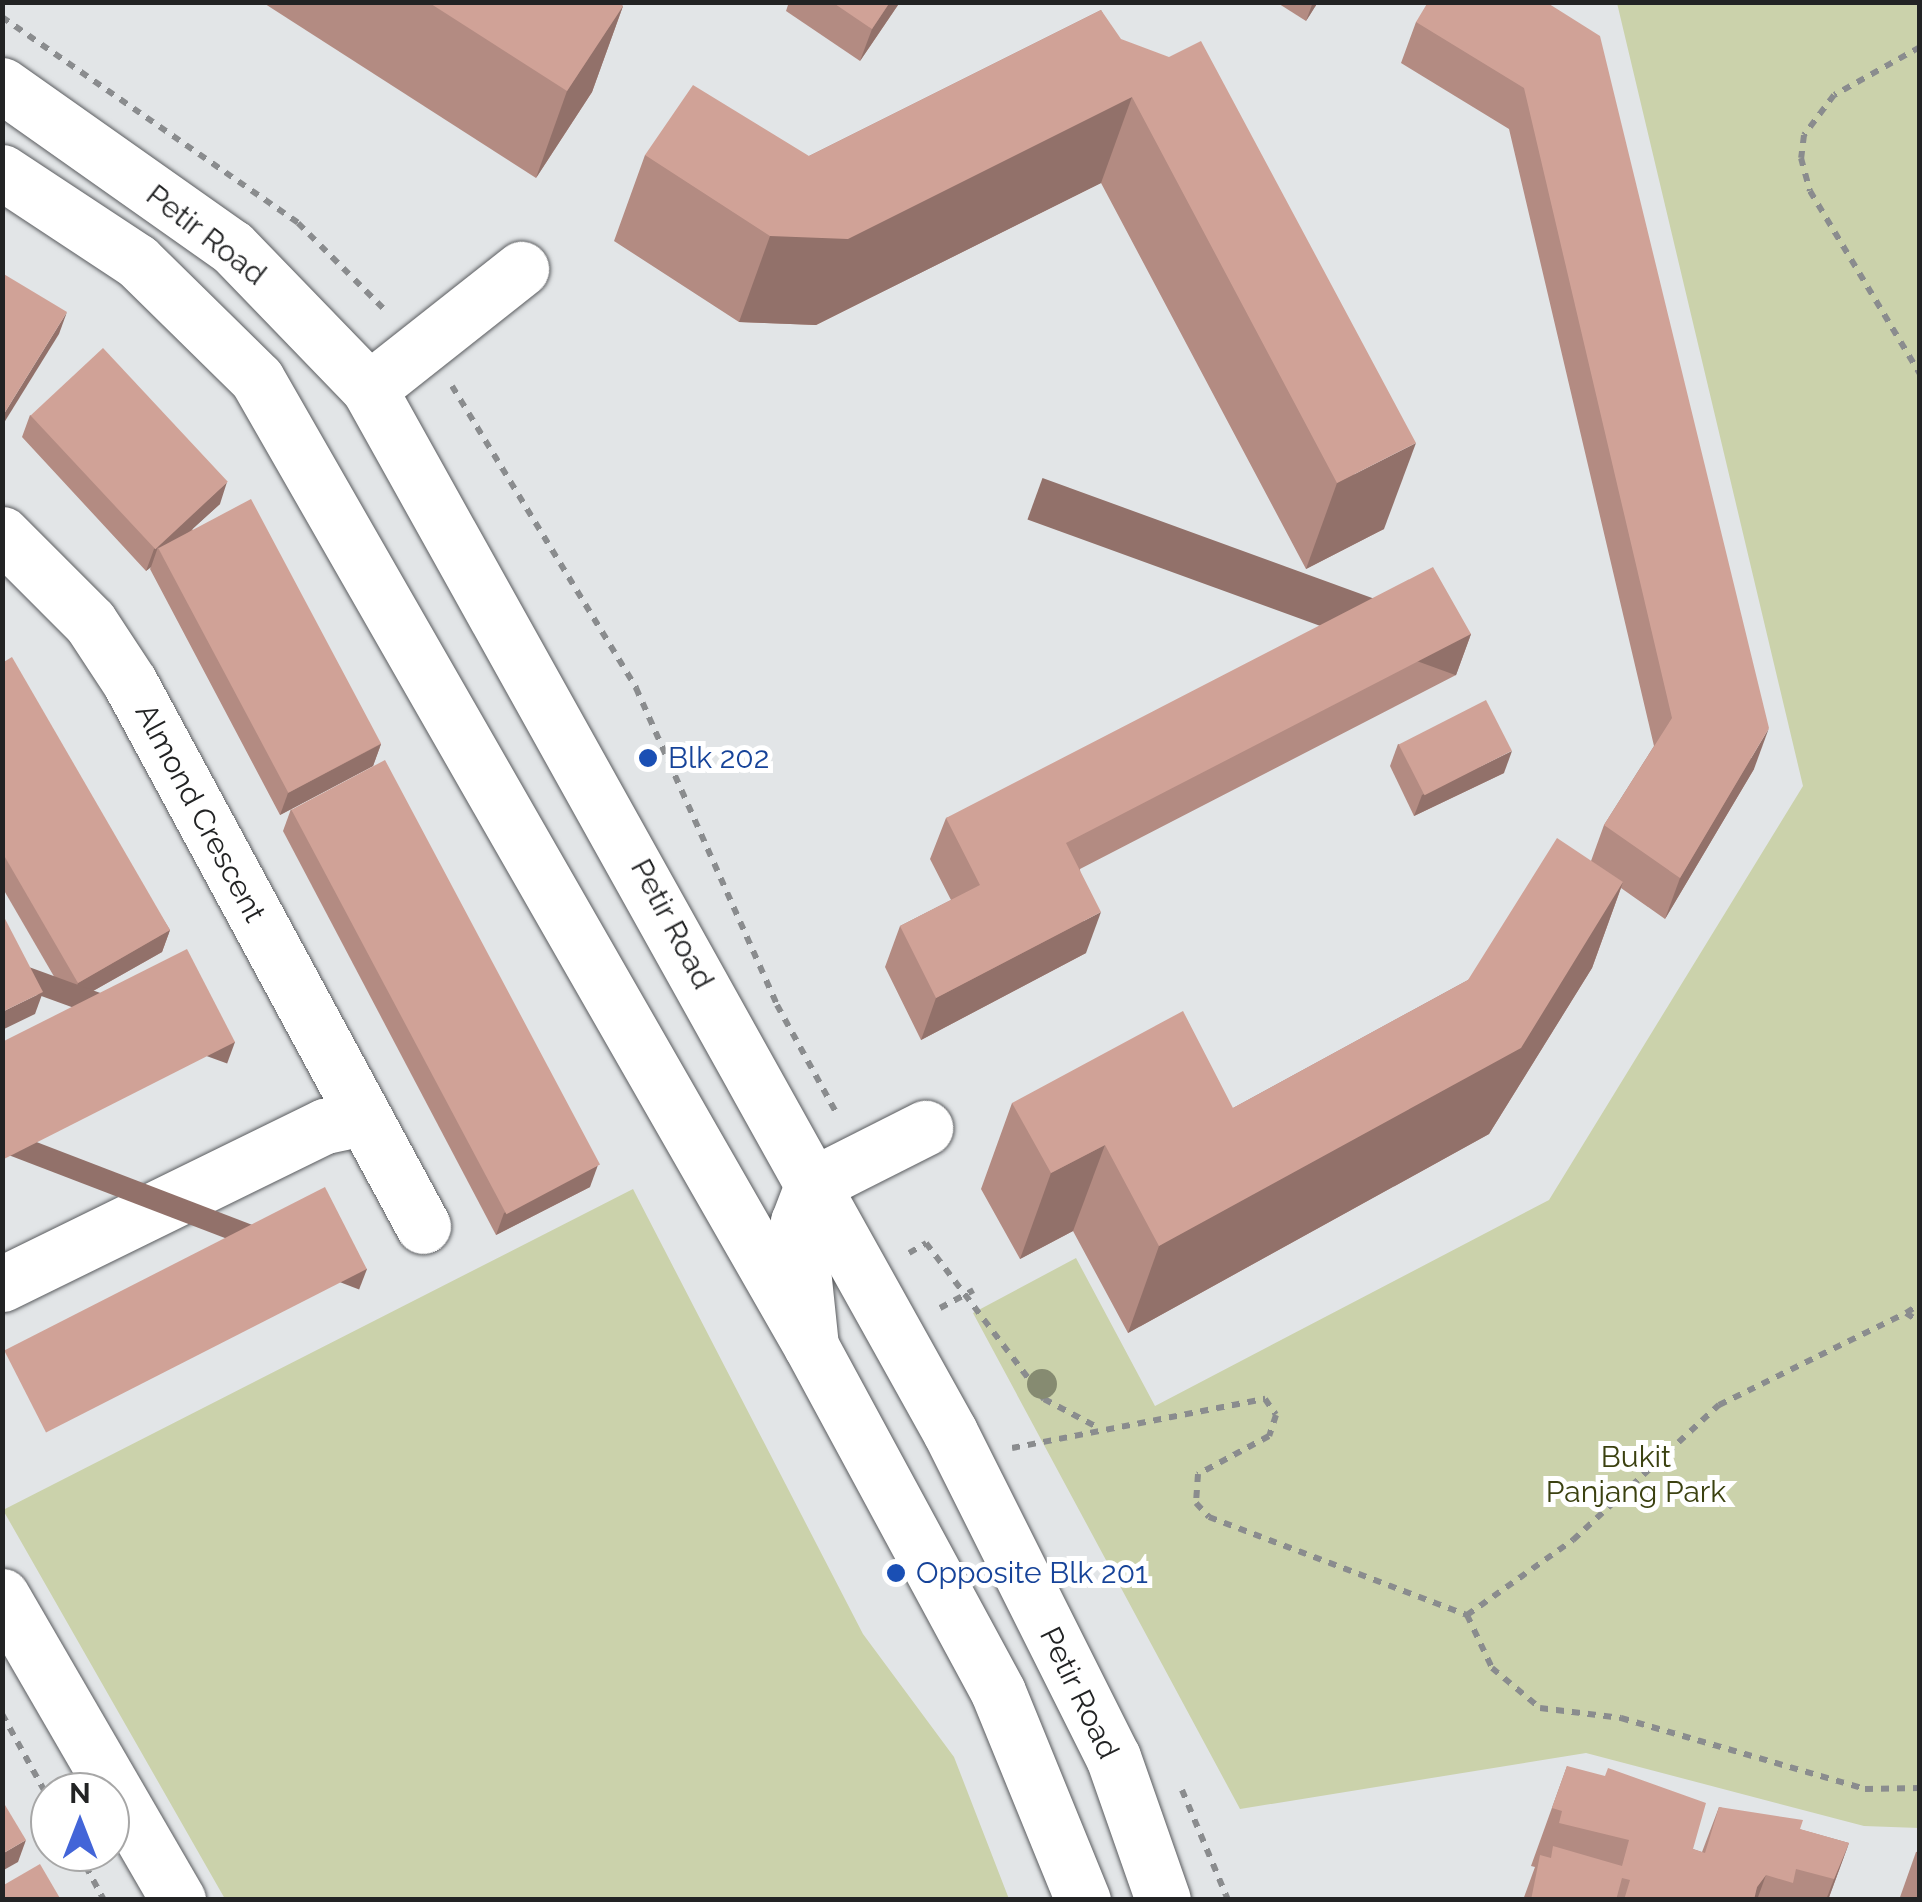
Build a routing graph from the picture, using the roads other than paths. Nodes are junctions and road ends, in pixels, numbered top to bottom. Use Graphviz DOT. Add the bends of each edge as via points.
graph roads {
  1 [pos="2,85"];
  2 [pos="2,172"];
  3 [pos="520,269"];
  4 [pos="369,389"];
  5 [pos="2,534"];
  6 [pos="639,862"];
  7 [pos="568,912"];
  8 [pos="362,1118"];
  9 [pos="925,1128"];
  10 [pos="812,1184"];
  11 [pos="423,1226"];
  12 [pos="2,1284"];
  13 [pos="811,1346"];
  14 [pos="2,1596"];
  15 [pos="178,1900"];
  16 [pos="1084,1900"];
  17 [pos="1164,1900"];
  1 -- 4 [label="main road, Petir Road" via="232,247"];
  2 -- 7 [label="main road, Petir Road" via="137,261 257,379"];
  3 -- 4 [label="main road"];
  4 -- 6 [label="main road, Petir Road"];
  5 -- 8 [label="main road, Almond Crescent" via="90,622 130,683"];
  6 -- 7 [label="main road" via="646,903 626,928 596,928"];
  6 -- 10 [label="main road, Petir Road"];
  7 -- 13 [label="main road, Petir Road"];
  8 -- 11 [label="main road, Almond Crescent"];
  8 -- 12 [label="main road" via="324,1126"];
  9 -- 10 [label="main road"];
  10 -- 13 [label="main road" via="798,1222"];
  10 -- 17 [label="main road, Petir Road" via="950,1432 1113,1758"];
  13 -- 16 [label="main road, Petir Road" via="998,1692"];
  14 -- 15 [label="main road"];
}
